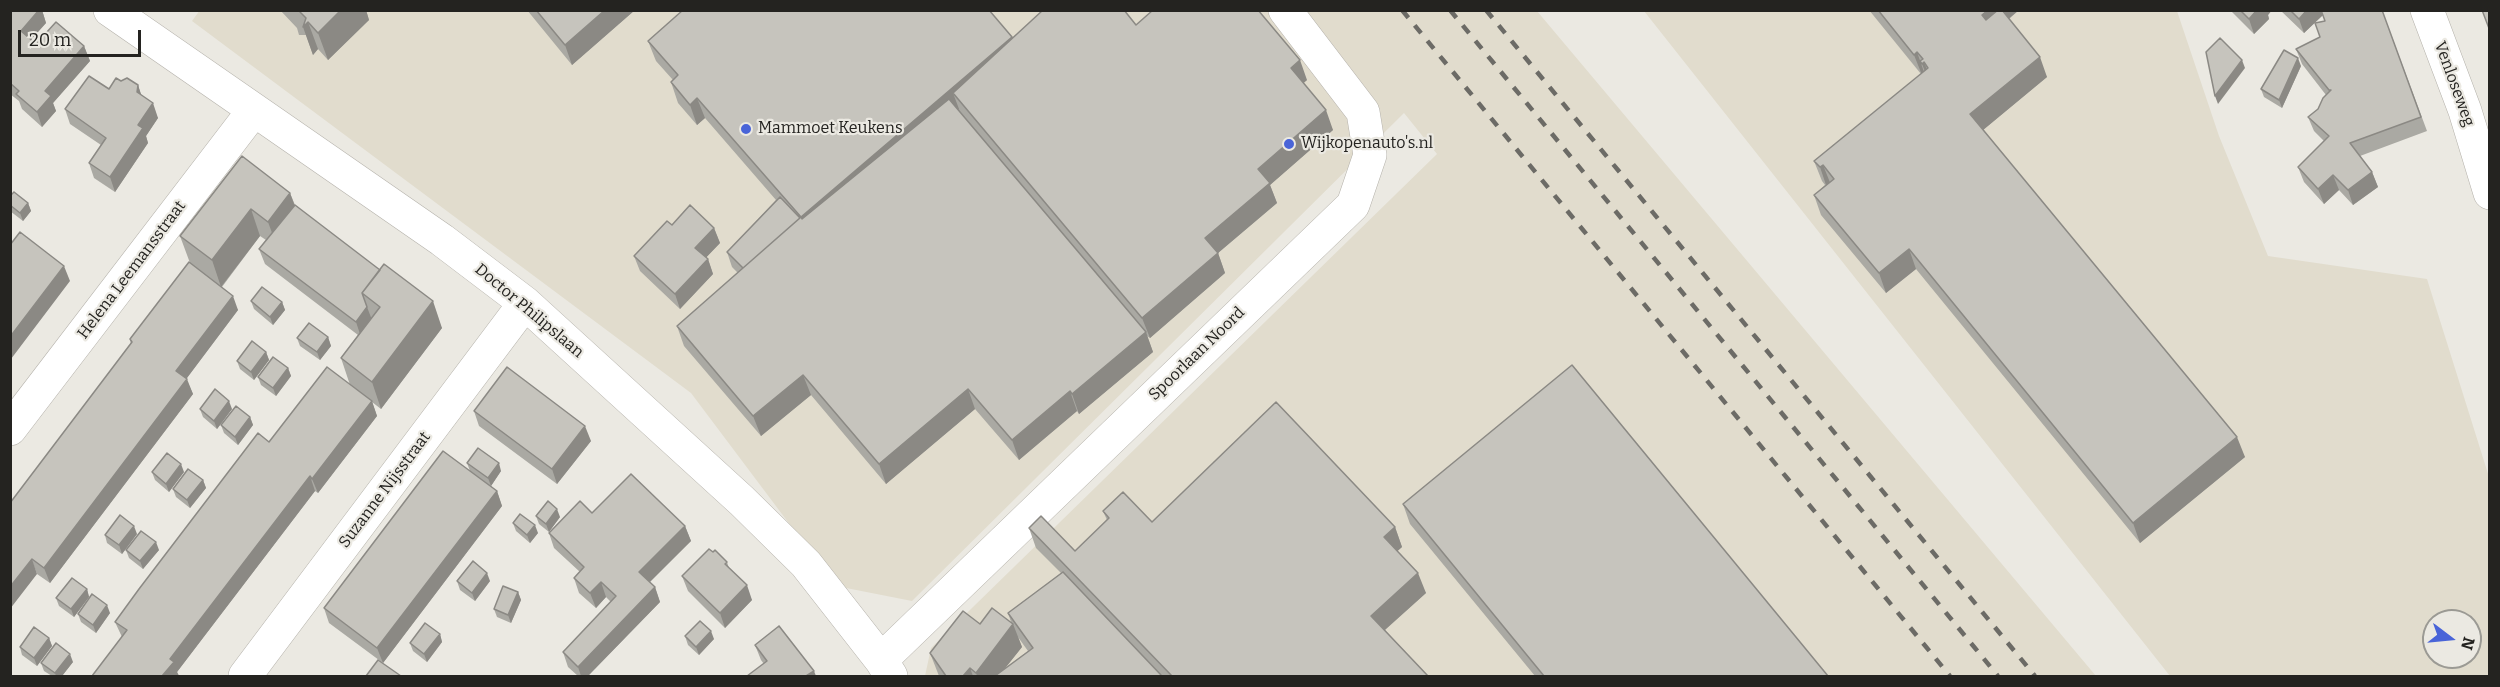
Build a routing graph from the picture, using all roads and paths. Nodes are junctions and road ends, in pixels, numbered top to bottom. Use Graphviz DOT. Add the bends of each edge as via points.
graph roads {
  1 [pos="110,10"];
  2 [pos="1285,10"];
  3 [pos="2427,10"];
  4 [pos="254,110"];
  5 [pos="2490,193"];
  6 [pos="525,303"];
  7 [pos="10,429"];
  8 [pos="886,668"];
  9 [pos="245,676"];
  1 -- 4 [label="street, Doctor Philipslaan"];
  2 -- 8 [label="street, Spoorlaan Noord" via="1363,112 1370,155 1353,205"];
  3 -- 5 [label="street, Venloseweg" via="2465,111"];
  4 -- 6 [label="street, Doctor Philipslaan" via="442,240"];
  4 -- 7 [label="street, Helena Leemansstraat"];
  6 -- 8 [label="street, Doctor Philipslaan" via="806,564"];
  6 -- 9 [label="street, Suzanne Nijsstraat"];
}
